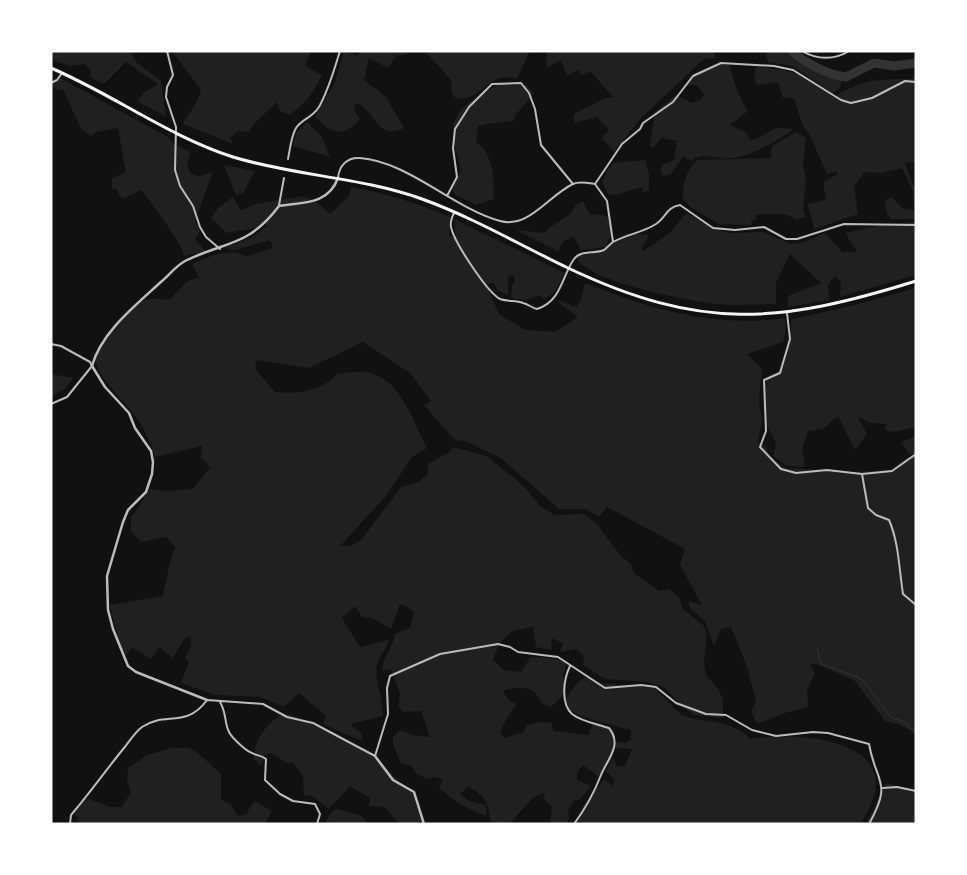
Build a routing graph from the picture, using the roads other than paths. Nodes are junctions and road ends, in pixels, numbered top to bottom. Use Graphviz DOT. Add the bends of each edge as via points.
graph roads {
  1 [pos="167,51"];
  2 [pos="340,51"];
  3 [pos="802,51"];
  4 [pos="849,51"];
  5 [pos="51,68"];
  6 [pos="62,73"];
  7 [pos="916,82"];
  8 [pos="51,83"];
  9 [pos="176,134"];
  10 [pos="288,159"];
  11 [pos="284,178"];
  12 [pos="338,178"];
  13 [pos="573,184"];
  14 [pos="595,184"];
  15 [pos="448,196"];
  16 [pos="279,206"];
  17 [pos="454,213"];
  18 [pos="916,225"];
  19 [pos="613,242"];
  20 [pos="220,249"];
  21 [pos="570,268"];
  22 [pos="916,281"];
  23 [pos="787,313"];
  24 [pos="51,344"];
  25 [pos="92,366"];
  26 [pos="51,404"];
  27 [pos="916,454"];
  28 [pos="862,474"];
  29 [pos="916,605"];
  30 [pos="570,666"];
  31 [pos="207,700"];
  32 [pos="220,702"];
  33 [pos="375,756"];
  34 [pos="883,788"];
  35 [pos="916,792"];
  36 [pos="70,824"];
  37 [pos="318,824"];
  38 [pos="424,824"];
  39 [pos="574,824"];
  40 [pos="869,824"];
  1 -- 9 [label="street" via="173,75 166,97 176,121"];
  2 -- 10 [label="street" via="326,92 312,118 296,128"];
  3 -- 4 [label="street" via="830,58"];
  5 -- 6 [label="main road"];
  6 -- 8 [label="street"];
  6 -- 9 [label="main road"];
  7 -- 14 [label="street" via="905,81 872,98 851,103 793,70 721,63 693,76 673,102 643,123 622,144"];
  9 -- 12 [label="main road" via="247,161"];
  9 -- 20 [label="street" via="174,160 180,186 206,237"];
  11 -- 16 [label="street"];
  12 -- 15 [label="street" via="345,162 364,158 397,169"];
  12 -- 16 [label="street" via="333,191 325,198"];
  12 -- 17 [label="main road" via="386,188"];
  13 -- 14 [label="street"];
  13 -- 15 [label="street" via="533,214 508,223 480,214"];
  13 -- 15 [label="street" via="541,145 530,93 521,83 507,82 492,84 469,107 455,129 453,148 457,176"];
  14 -- 19 [label="street" via="607,201"];
  16 -- 20 [label="street" via="256,231"];
  17 -- 21 [label="main road"];
  17 -- 21 [label="street" via="451,227 463,255 490,292 501,299 541,308 558,294"];
  18 -- 19 [label="street" via="844,224 797,239 786,239 764,227 713,228 680,205 671,207 658,223"];
  19 -- 21 [label="street" via="604,250 577,256"];
  20 -- 25 [label="street" via="184,262 123,316 94,358"];
  21 -- 23 [label="main road" via="632,295 688,310 749,315"];
  22 -- 23 [label="main road" via="827,306"];
  23 -- 28 [label="street" via="790,338 780,373 764,380 766,431 760,447 781,468 796,473 827,470"];
  24 -- 25 [label="street" via="61,346"];
  25 -- 26 [label="street" via="67,397"];
  25 -- 31 [label="street" via="105,387 129,413 151,452 153,462 146,492 128,510 108,569 107,595 113,629 128,666"];
  27 -- 28 [label="street" via="892,472"];
  28 -- 29 [label="street" via="868,508 889,520 891,525 903,594"];
  30 -- 33 [label="street" via="558,657 518,652 498,644 452,651 401,670 390,676 388,682 389,707"];
  30 -- 34 [label="street" via="605,688 656,687 676,703 706,714 726,714 752,730 786,736 828,733 869,744 872,763"];
  30 -- 39 [label="street" via="564,677 570,711 581,719 609,728 615,745 595,793"];
  31 -- 32 [label="street"];
  31 -- 36 [label="street" via="198,712 152,722 140,728 71,815"];
  32 -- 33 [label="street" via="263,704 313,723"];
  32 -- 37 [label="street" via="233,738 252,754 266,759 265,780 293,801 315,804 320,814"];
  33 -- 38 [label="street" via="393,780 414,792"];
  34 -- 35 [label="street" via="897,787"];
  34 -- 40 [label="street"];
}
